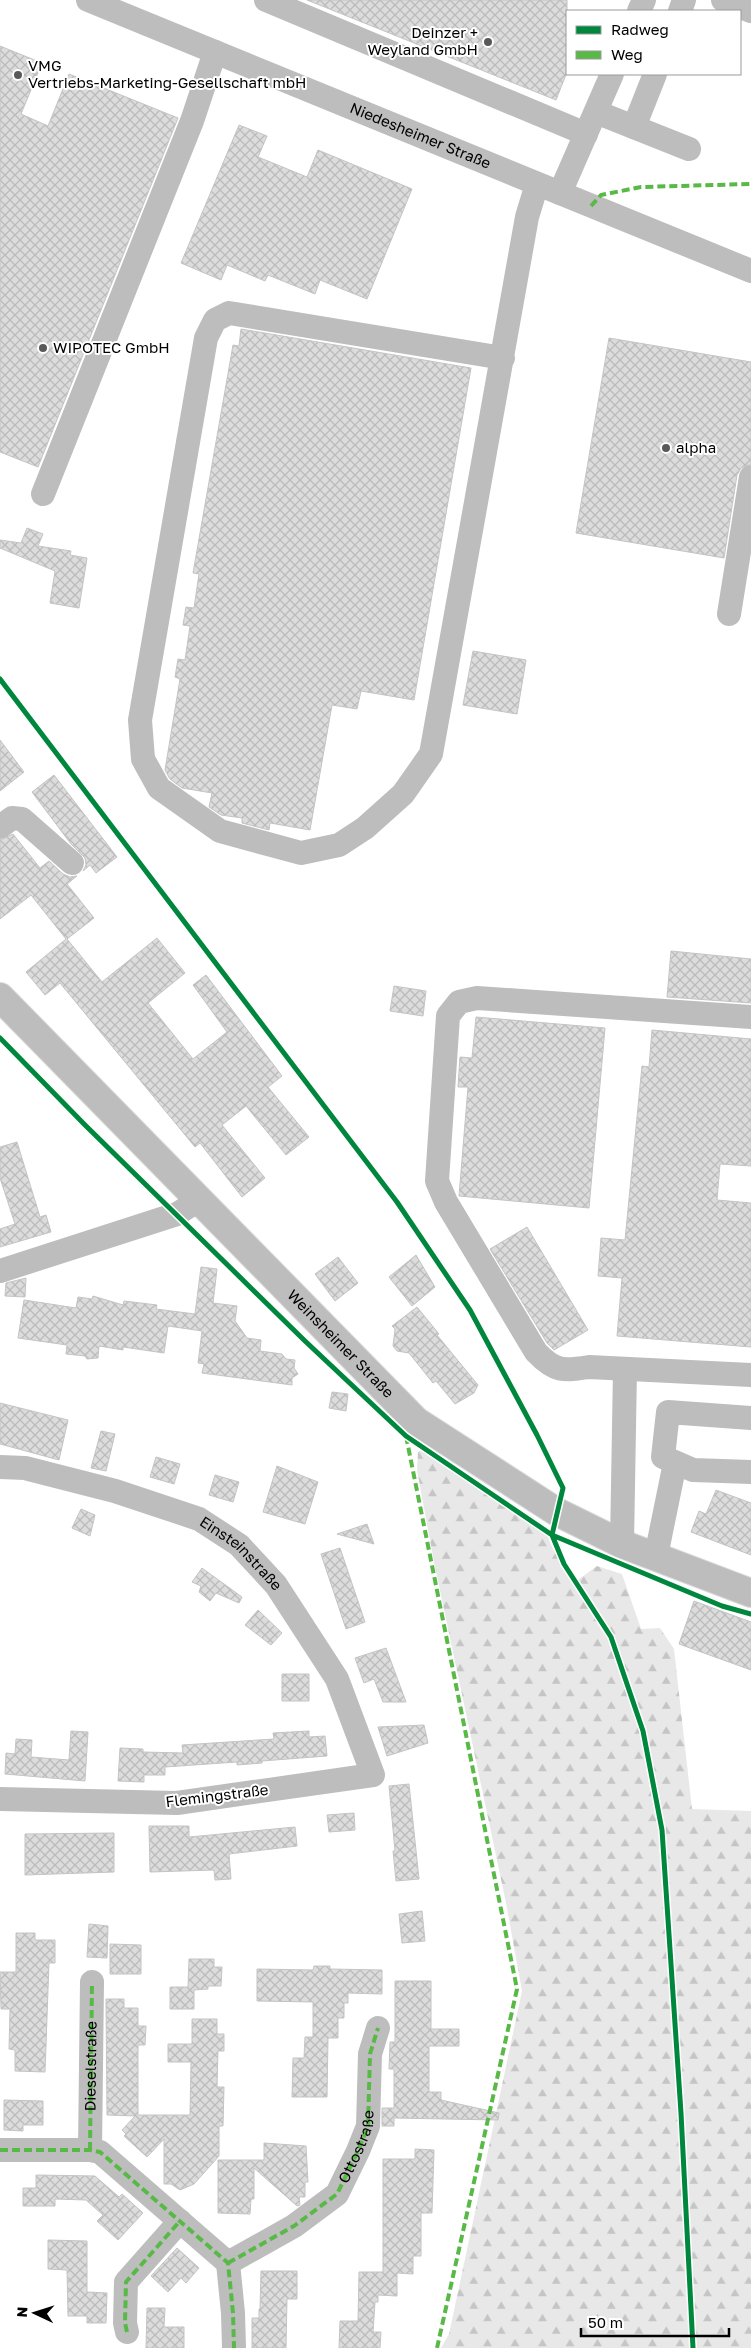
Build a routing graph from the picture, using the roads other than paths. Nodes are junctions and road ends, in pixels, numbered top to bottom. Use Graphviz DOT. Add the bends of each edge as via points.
graph roads {
  1 [pos="88,0"];
  2 [pos="266,0"];
  3 [pos="722,0"];
  4 [pos="751,11"];
  5 [pos="215,52"];
  6 [pos="612,75"];
  7 [pos="655,75"];
  8 [pos="596,112"];
  9 [pos="634,127"];
  10 [pos="586,134"];
  11 [pos="689,149"];
  12 [pos="537,184"];
  13 [pos="560,193"];
  14 [pos="751,271"];
  15 [pos="503,358"];
  16 [pos="751,477"];
  17 [pos="43,494"];
  18 [pos="729,614"];
  19 [pos="0,826"];
  20 [pos="72,863"];
  21 [pos="0,996"];
  22 [pos="751,1017"];
  23 [pos="198,1200"];
  24 [pos="0,1270"];
  25 [pos="626,1369"];
  26 [pos="751,1375"];
  27 [pos="751,1418"];
  28 [pos="675,1463"];
  29 [pos="0,1467"];
  30 [pos="751,1472"];
  31 [pos="622,1544"];
  32 [pos="656,1556"];
  33 [pos="751,1593"];
  34 [pos="373,1774"];
  35 [pos="0,1799"];
  36 [pos="92,1982"];
  37 [pos="378,2028"];
  38 [pos="0,2150"];
  39 [pos="90,2150"];
  40 [pos="180,2222"];
  41 [pos="228,2263"];
  42 [pos="127,2332"];
  43 [pos="234,2348"];
  1 -- 5 [label="street, Niedesheimer Straße"];
  2 -- 10 [label="street"];
  3 -- 4 [label="street"];
  5 -- 12 [label="street, Niedesheimer Straße"];
  5 -- 17 [label="street" via="192,121"];
  6 -- 8 [label="street"];
  7 -- 9 [label="street"];
  8 -- 9 [label="street"];
  8 -- 10 [label="street"];
  9 -- 11 [label="street"];
  10 -- 13 [label="street"];
  12 -- 13 [label="street, Niedesheimer Straße"];
  12 -- 15 [label="street" via="527,217"];
  13 -- 14 [label="street, Niedesheimer Straße"];
  15 -- 15 [label="street" via="430,754 403,794 366,828 339,845 301,852 220,831 159,788 142,759 140,720 206,338 215,320 229,314"];
  16 -- 18 [label="street"];
  19 -- 20 [label="street" via="12,818 22,819"];
  21 -- 23 [label="main road, Weinsheimer Straße"];
  22 -- 25 [label="street" via="477,998 459,1002 448,1016 437,1181 446,1202 536,1352 548,1365 565,1371 589,1367"];
  23 -- 24 [label="street" via="177,1214"];
  23 -- 31 [label="main road, Weinsheimer Straße" via="416,1421 557,1512"];
  25 -- 26 [label="street"];
  25 -- 31 [label="street"];
  27 -- 28 [label="street" via="668,1412 663,1456"];
  28 -- 30 [label="street" via="693,1470"];
  28 -- 32 [label="street"];
  29 -- 34 [label="street, Einsteinstraße" via="26,1468 115,1491 199,1519 239,1545 276,1584 337,1679"];
  31 -- 32 [label="main road, Weinsheimer Straße"];
  32 -- 33 [label="main road, Weinsheimer Straße"];
  34 -- 35 [label="street, Flemingstraße" via="177,1803"];
  36 -- 39 [label="street, Dieselstraße"];
  37 -- 41 [label="street, Ottostraße" via="370,2054 368,2126 337,2194 294,2226"];
  38 -- 39 [label="street"];
  39 -- 40 [label="street" via="100,2152"];
  40 -- 41 [label="street"];
  40 -- 42 [label="street" via="126,2282"];
  41 -- 43 [label="street"];
}
